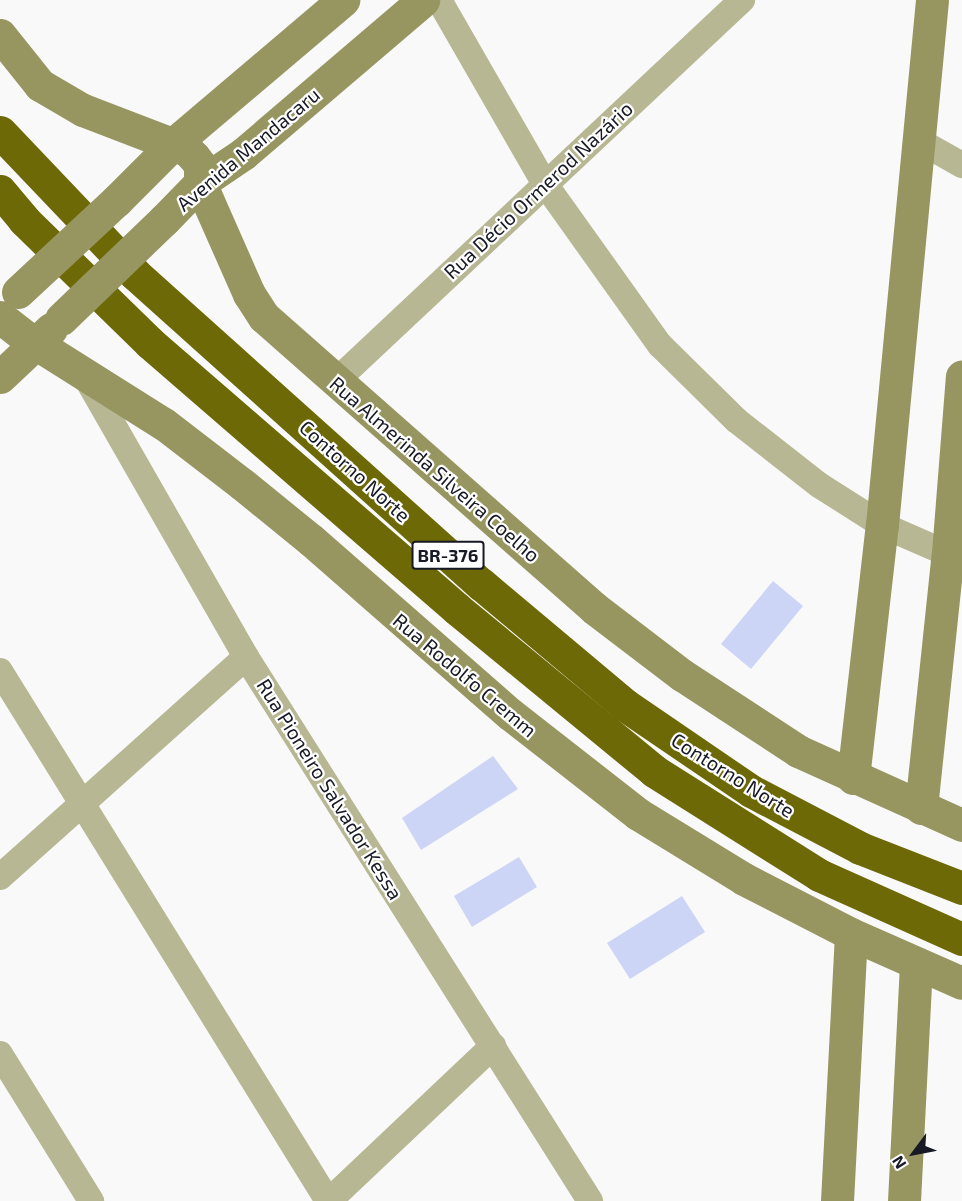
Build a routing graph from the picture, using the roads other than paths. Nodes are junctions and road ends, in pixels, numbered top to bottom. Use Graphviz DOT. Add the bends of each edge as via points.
graph roads {
  1 [pos="343,0"];
  2 [pos="423,0"];
  3 [pos="439,0"];
  4 [pos="742,0"];
  5 [pos="932,0"];
  6 [pos="0,35"];
  7 [pos="0,132"];
  8 [pos="916,139"];
  9 [pos="171,146"];
  10 [pos="962,165"];
  11 [pos="200,183"];
  12 [pos="545,184"];
  13 [pos="0,191"];
  14 [pos="6,306"];
  15 [pos="37,343"];
  16 [pos="82,371"];
  17 [pos="962,377"];
  18 [pos="0,378"];
  19 [pos="336,381"];
  20 [pos="882,525"];
  21 [pos="955,557"];
  22 [pos="246,657"];
  23 [pos="0,671"];
  24 [pos="853,778"];
  25 [pos="82,806"];
  26 [pos="921,808"];
  27 [pos="962,825"];
  28 [pos="0,877"];
  29 [pos="962,888"];
  30 [pos="851,934"];
  31 [pos="962,939"];
  32 [pos="916,963"];
  33 [pos="962,983"];
  34 [pos="493,1046"];
  35 [pos="0,1054"];
  36 [pos="91,1201"];
  37 [pos="328,1201"];
  38 [pos="590,1201"];
  39 [pos="837,1201"];
  40 [pos="904,1201"];
  1 -- 9 [label="street"];
  2 -- 11 [label="street, Avenida Mandacaru" via="243,154"];
  3 -- 12 [label="street"];
  4 -- 12 [label="street, Rua Décio Ormerod Nazário"];
  5 -- 8 [label="street"];
  6 -- 9 [label="street, Rua Almerinda Silveira Coelho" via="40,85 83,110"];
  7 -- 29 [label="highway, Contorno Norte / BR-376" via="135,274 481,584 625,705 751,791 860,848"];
  8 -- 10 [label="street"];
  8 -- 20 [label="street"];
  9 -- 11 [label="street, Rua Almerinda Silveira Coelho" via="194,157 200,165"];
  9 -- 14 [label="street, bridge"];
  11 -- 15 [label="street, Avenida Mandacaru, bridge"];
  11 -- 19 [label="street, Rua Almerinda Silveira Coelho" via="249,294 264,317"];
  12 -- 19 [label="street, Rua Décio Ormerod Nazário"];
  12 -- 20 [label="street" via="660,345 736,420 819,485"];
  13 -- 31 [label="highway, Contorno Norte / BR-376" via="24,220 150,343 457,609 654,771 819,875"];
  14 -- 15 [label="street, Rua Rodolfo Cremm"];
  15 -- 16 [label="street, Rua Rodolfo Cremm"];
  15 -- 18 [label="street, Avenida Mandacaru"];
  16 -- 22 [label="street, Rua Pioneiro Salvador Kessa"];
  16 -- 30 [label="street, Rua Rodolfo Cremm" via="164,424 242,484 510,714 638,813 744,879"];
  17 -- 21 [label="street"];
  19 -- 24 [label="street, Rua Almerinda Silveira Coelho" via="594,608 682,675 798,751"];
  20 -- 21 [label="street"];
  20 -- 24 [label="street"];
  21 -- 26 [label="street"];
  22 -- 25 [label="street"];
  22 -- 34 [label="street, Rua Pioneiro Salvador Kessa"];
  23 -- 25 [label="street"];
  24 -- 26 [label="street, Rua Almerinda Silveira Coelho"];
  25 -- 28 [label="street"];
  25 -- 37 [label="street"];
  26 -- 27 [label="street, Rua Almerinda Silveira Coelho"];
  30 -- 32 [label="street, Rua Rodolfo Cremm"];
  30 -- 39 [label="street"];
  32 -- 33 [label="street, Rua Rodolfo Cremm"];
  32 -- 40 [label="street"];
  34 -- 37 [label="street"];
  34 -- 38 [label="street, Rua Pioneiro Salvador Kessa"];
  35 -- 36 [label="street"];
}
